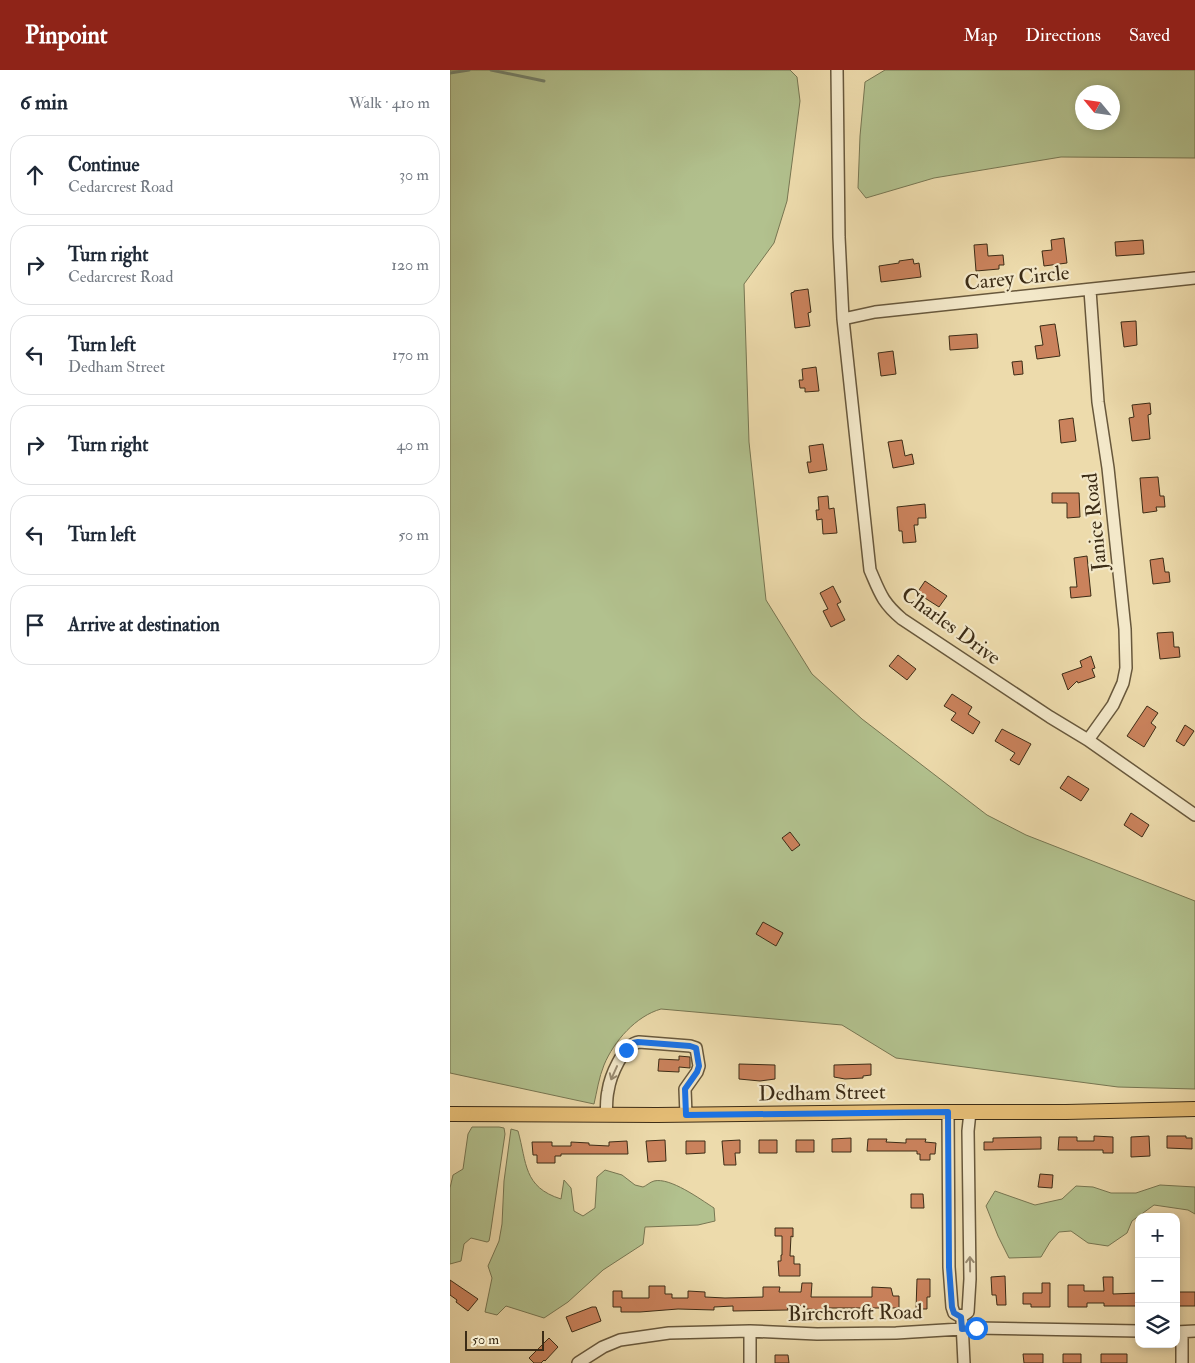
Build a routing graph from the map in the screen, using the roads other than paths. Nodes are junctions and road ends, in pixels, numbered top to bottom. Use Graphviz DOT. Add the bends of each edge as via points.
graph roads {
  1 [pos="837,70"];
  2 [pos="1195,278"];
  3 [pos="1090,290"];
  4 [pos="843,319"];
  5 [pos="1088,740"];
  6 [pos="1195,815"];
  7 [pos="1195,1109"];
  8 [pos="948,1112"];
  9 [pos="970,1112"];
  10 [pos="450,1114"];
  11 [pos="606,1115"];
  12 [pos="686,1115"];
  13 [pos="961,1317"];
  14 [pos="962,1329"];
  15 [pos="1135,1331"];
  16 [pos="1195,1331"];
  17 [pos="750,1332"];
  18 [pos="1180,1332"];
  19 [pos="1180,1342"];
  20 [pos="578,1363"];
  21 [pos="750,1363"];
  22 [pos="964,1363"];
  23 [pos="1182,1363"];
  1 -- 4 [label="street, Charles Drive"];
  2 -- 3 [label="street, Carey Circle"];
  3 -- 4 [label="street, Carey Circle" via="875,312"];
  3 -- 5 [label="street, Janice Road" via="1098,402 1125,629 1126,668 1113,705"];
  4 -- 5 [label="street, Charles Drive" via="870,570 887,606"];
  5 -- 6 [label="street, Charles Drive"];
  7 -- 9 [label="main road, Dedham Street"];
  8 -- 9 [label="main road, Dedham Street"];
  8 -- 12 [label="main road, Dedham Street"];
  8 -- 13 [label="street" via="949,1267 952,1307 954,1313"];
  13 -- 9 [label="street, one-way" via="968,1312 970,1279"];
  10 -- 11 [label="main road, Dedham Street"];
  11 -- 12 [label="main road, Dedham Street"];
  12 -- 11 [label="street, one-way" via="685,1089 699,1066 696,1048 638,1042 628,1047 612,1076"];
  13 -- 14 [label="street"];
  14 -- 15 [label="street, Birchcroft Road"];
  14 -- 17 [label="street, Birchcroft Road" via="896,1333"];
  14 -- 22 [label="street"];
  16 -- 18 [label="street"];
  17 -- 20 [label="street, Birchcroft Road" via="669,1333 620,1340"];
  17 -- 21 [label="street"];
  19 -- 23 [label="street"];
}
